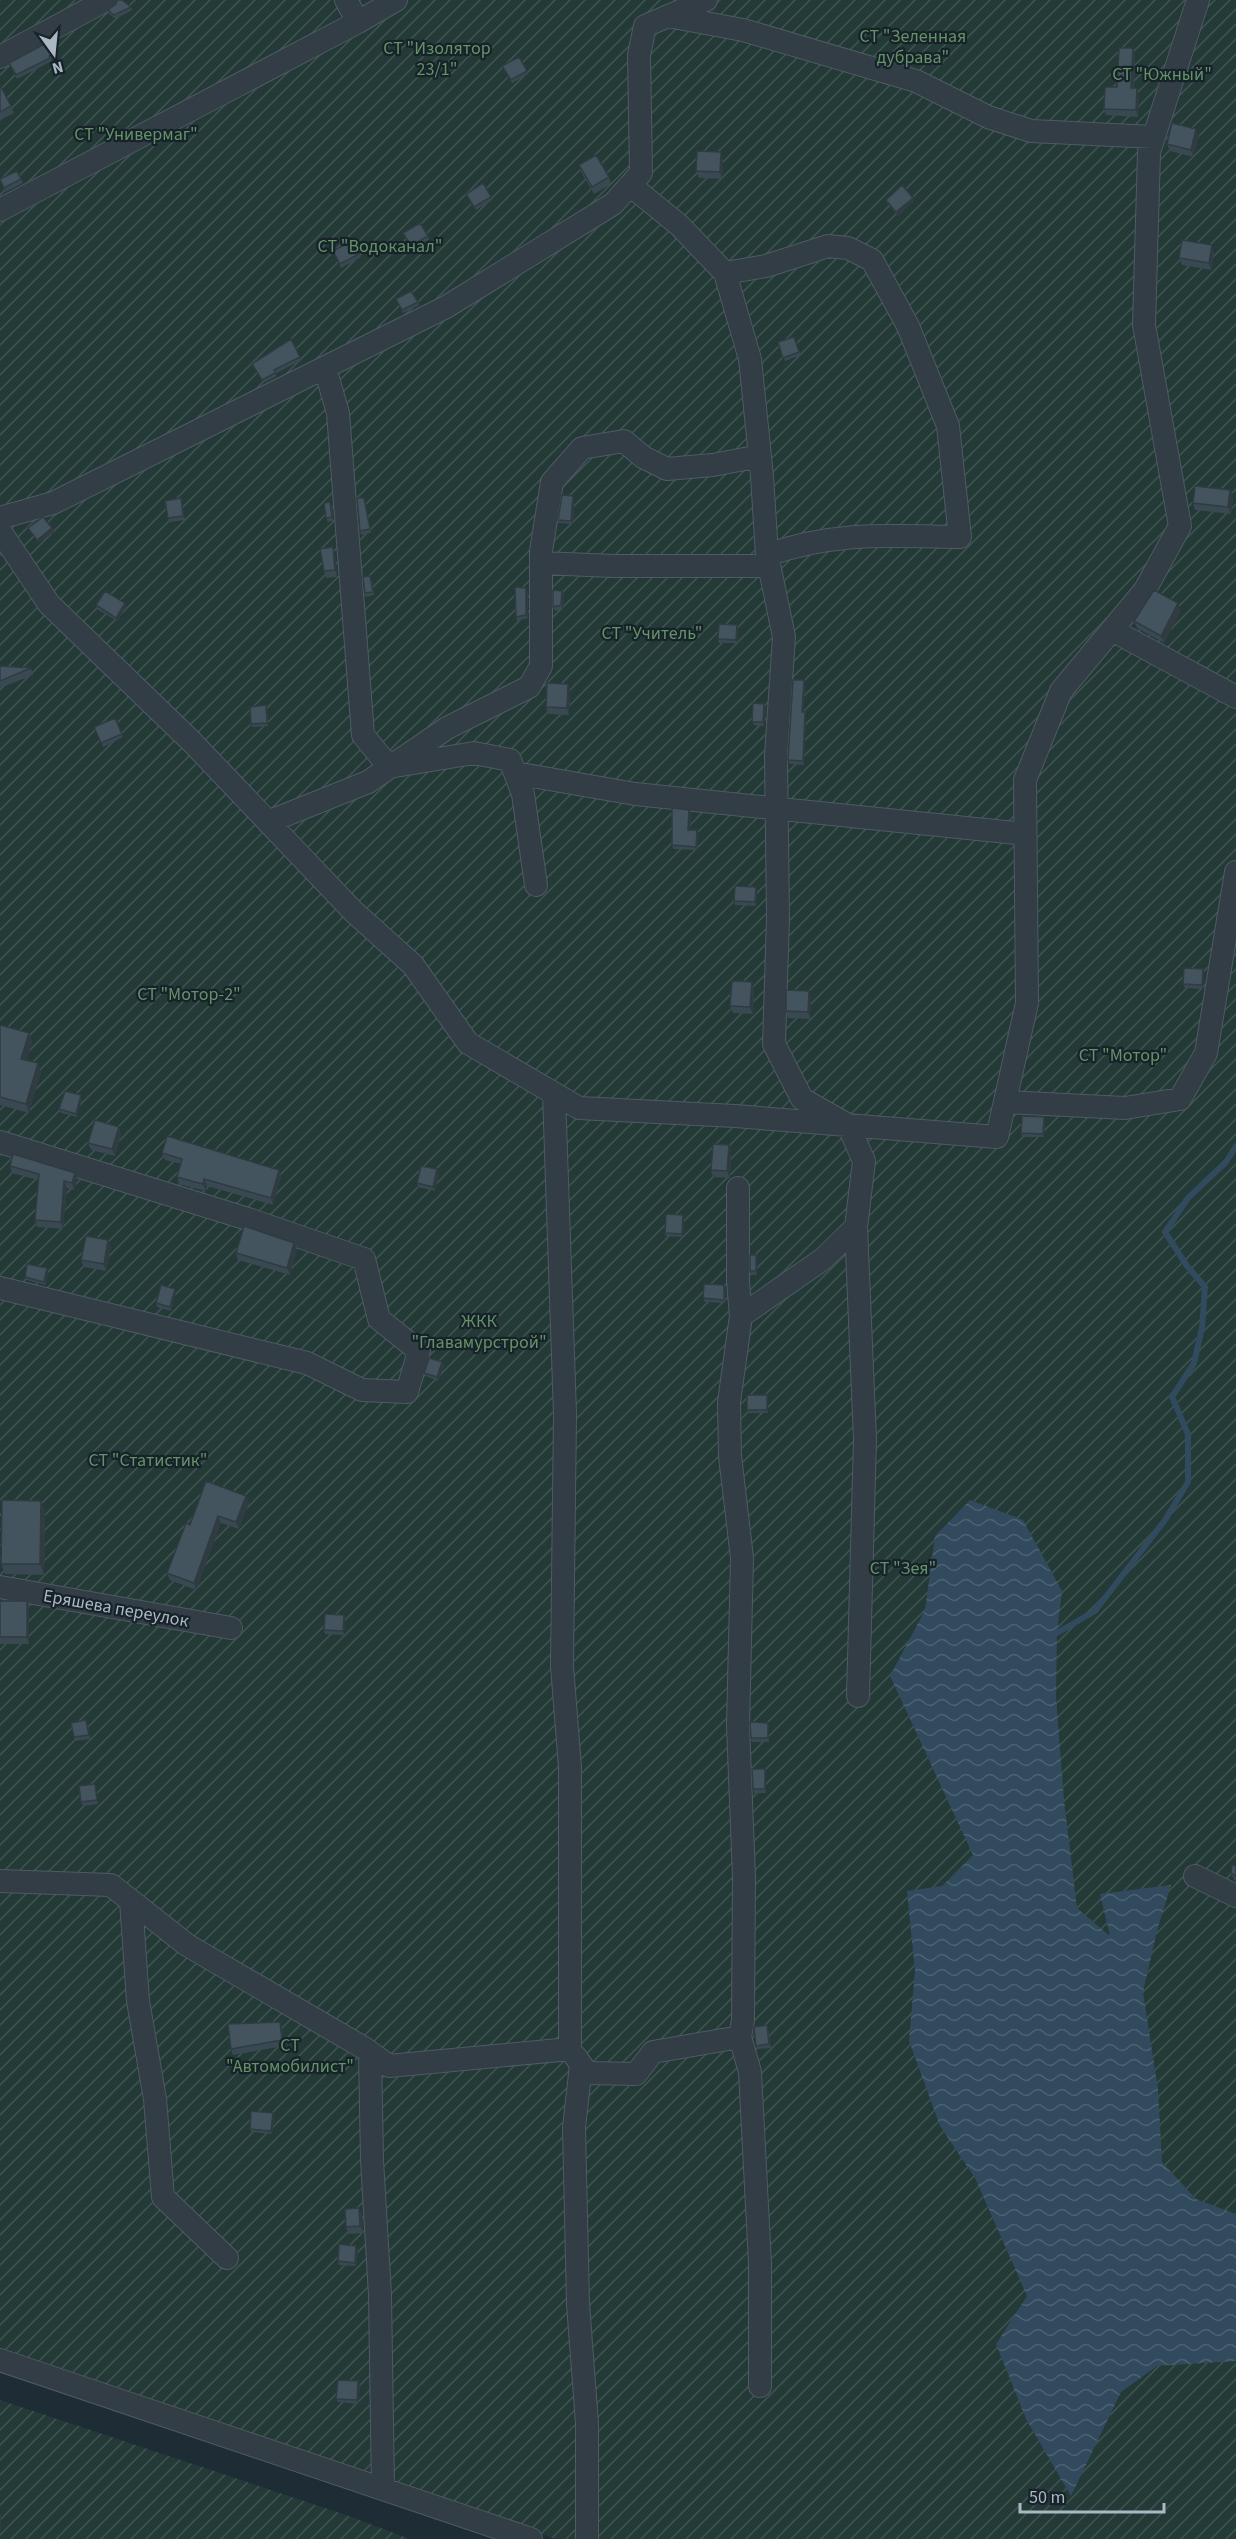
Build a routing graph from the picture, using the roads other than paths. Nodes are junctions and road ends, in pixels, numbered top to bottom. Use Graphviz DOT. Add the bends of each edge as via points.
graph roads {
  1 [pos="106,0"];
  2 [pos="346,0"];
  3 [pos="396,0"];
  4 [pos="706,0"];
  5 [pos="1198,0"];
  6 [pos="668,16"];
  7 [pos="358,22"];
  8 [pos="0,57"];
  9 [pos="1154,137"];
  10 [pos="630,185"];
  11 [pos="0,210"];
  12 [pos="725,273"];
  13 [pos="325,368"];
  14 [pos="760,456"];
  15 [pos="0,518"];
  16 [pos="0,531"];
  17 [pos="768,561"];
  18 [pos="541,563"];
  19 [pos="1112,630"];
  20 [pos="1236,697"];
  21 [pos="389,767"];
  22 [pos="515,773"];
  23 [pos="777,808"];
  24 [pos="268,822"];
  25 [pos="1025,834"];
  26 [pos="1236,872"];
  27 [pos="536,885"];
  28 [pos="554,1094"];
  29 [pos="1005,1102"];
  30 [pos="848,1125"];
  31 [pos="0,1142"];
  32 [pos="738,1188"];
  33 [pos="856,1227"];
  34 [pos="0,1288"];
  35 [pos="741,1316"];
  36 [pos="0,1587"];
  37 [pos="231,1628"];
  38 [pos="858,1696"];
  39 [pos="1195,1876"];
  40 [pos="0,1881"];
  41 [pos="1236,1896"];
  42 [pos="131,1901"];
  43 [pos="740,2037"];
  44 [pos="370,2053"];
  45 [pos="576,2057"];
  46 [pos="227,2258"];
  47 [pos="0,2360"];
  48 [pos="760,2386"];
  49 [pos="383,2489"];
  50 [pos="531,2539"];
  51 [pos="587,2539"];
  1 -- 8 [label="street"];
  2 -- 7 [label="street"];
  3 -- 7 [label="street"];
  4 -- 6 [label="street"];
  5 -- 9 [label="street"];
  6 -- 9 [label="street" via="743,30 916,81 988,117 1031,131"];
  6 -- 10 [label="street" via="645,26 639,55 641,173"];
  7 -- 11 [label="street"];
  9 -- 19 [label="street" via="1149,152 1144,325 1180,526 1145,590"];
  10 -- 12 [label="street" via="679,225"];
  10 -- 13 [label="street" via="613,204 446,307"];
  12 -- 14 [label="street" via="750,359"];
  12 -- 17 [label="street" via="766,266 828,246 848,248 872,260 908,326 948,426 960,537 855,535 797,545"];
  13 -- 15 [label="street" via="53,503"];
  13 -- 21 [label="street" via="338,413 363,735"];
  14 -- 17 [label="street"];
  14 -- 18 [label="street" via="667,469 643,457 624,441 582,448 552,482"];
  16 -- 24 [label="street" via="49,604 192,742"];
  17 -- 18 [label="street" via="614,566"];
  17 -- 23 [label="street" via="784,637 776,755"];
  18 -- 21 [label="street" via="541,666 529,687 447,728"];
  19 -- 20 [label="street"];
  19 -- 25 [label="street" via="1061,691 1025,780"];
  21 -- 22 [label="street" via="474,753 510,760"];
  21 -- 24 [label="street" via="368,782"];
  22 -- 23 [label="street" via="635,794"];
  22 -- 27 [label="street" via="523,794"];
  23 -- 25 [label="street"];
  23 -- 30 [label="street" via="774,1044 802,1099"];
  24 -- 28 [label="street" via="354,912 413,965 468,1043"];
  25 -- 29 [label="street" via="1027,1002"];
  26 -- 29 [label="street" via="1206,1053 1180,1099 1125,1108"];
  28 -- 30 [label="street" via="579,1108"];
  28 -- 45 [label="street" via="565,1414 562,1666 570,1767"];
  29 -- 30 [label="street" via="997,1137"];
  30 -- 33 [label="street" via="864,1161"];
  31 -- 34 [label="street" via="364,1259 379,1319 419,1351 407,1392 362,1390 307,1363"];
  32 -- 35 [label="street"];
  33 -- 35 [label="street" via="823,1259"];
  33 -- 38 [label="street" via="865,1439"];
  35 -- 43 [label="street" via="729,1402 729,1456 742,1558 738,1726 744,1877"];
  36 -- 37 [label="street, Еряшева переулок"];
  39 -- 41 [label="street"];
  40 -- 42 [label="street" via="111,1885"];
  42 -- 44 [label="street" via="187,1945"];
  42 -- 46 [label="street" via="138,2001 155,2099 163,2197"];
  43 -- 45 [label="street" via="653,2052 636,2074 586,2073"];
  43 -- 48 [label="street" via="750,2072 760,2263"];
  44 -- 45 [label="street" via="390,2066"];
  44 -- 49 [label="street"];
  45 -- 51 [label="street" via="578,2304 587,2423"];
  47 -- 49 [label="street"];
  49 -- 50 [label="street"];
}
